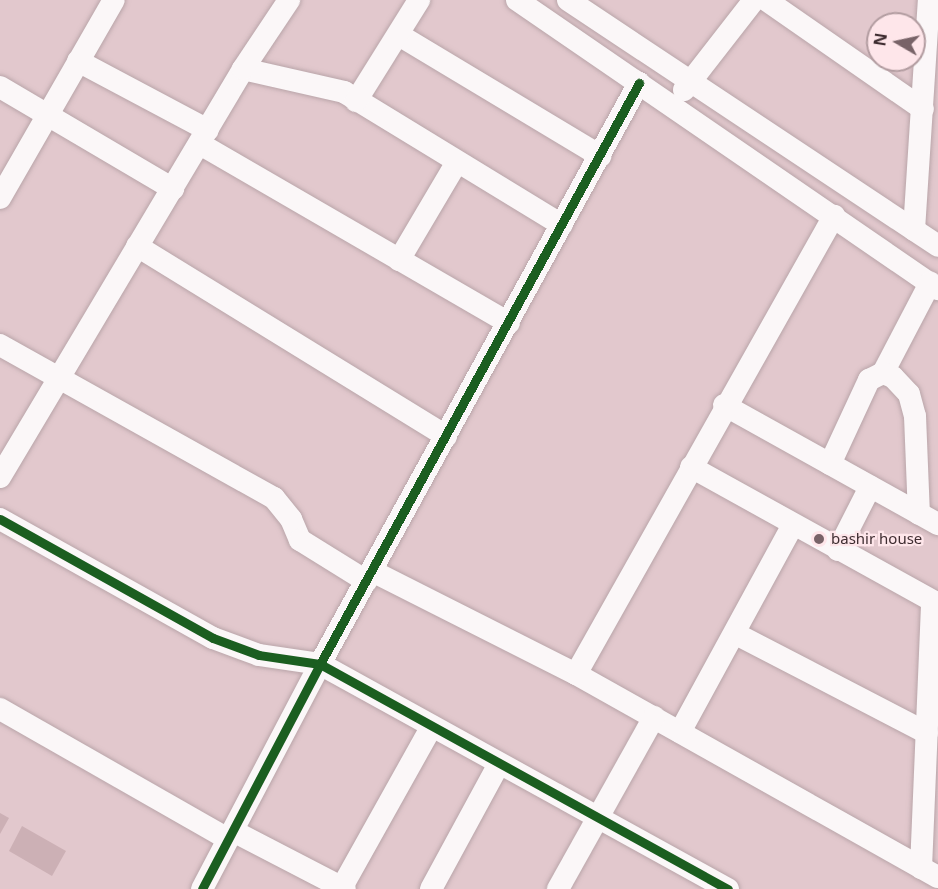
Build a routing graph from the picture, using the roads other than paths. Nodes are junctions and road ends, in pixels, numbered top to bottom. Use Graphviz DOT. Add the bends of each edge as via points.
graph roads {
  1 [pos="114,0"];
  2 [pos="419,0"];
  3 [pos="568,0"];
  4 [pos="754,0"];
  5 [pos="766,0"];
  6 [pos="929,0"];
  7 [pos="286,1"];
  8 [pos="525,2"];
  9 [pos="399,35"];
  10 [pos="78,61"];
  11 [pos="243,69"];
  12 [pos="692,80"];
  13 [pos="639,83"];
  14 [pos="0,87"];
  15 [pos="356,101"];
  16 [pos="672,105"];
  17 [pos="923,110"];
  18 [pos="48,114"];
  19 [pos="204,137"];
  20 [pos="600,156"];
  21 [pos="457,162"];
  22 [pos="173,189"];
  23 [pos="0,198"];
  24 [pos="834,216"];
  25 [pos="562,225"];
  26 [pos="914,230"];
  27 [pos="137,246"];
  28 [pos="938,246"];
  29 [pos="399,260"];
  30 [pos="934,286"];
  31 [pos="509,323"];
  32 [pos="0,345"];
  33 [pos="883,373"];
  34 [pos="56,379"];
  35 [pos="724,405"];
  36 [pos="446,436"];
  37 [pos="830,464"];
  38 [pos="691,467"];
  39 [pos="0,477"];
  40 [pos="870,487"];
  41 [pos="0,519"];
  42 [pos="929,519"];
  43 [pos="793,525"];
  44 [pos="838,550"];
  45 [pos="369,576"];
  46 [pos="935,603"];
  47 [pos="736,634"];
  48 [pos="320,664"];
  49 [pos="576,674"];
  50 [pos="0,709"];
  51 [pos="654,717"];
  52 [pos="432,726"];
  53 [pos="680,732"];
  54 [pos="927,733"];
  55 [pos="499,764"];
  56 [pos="598,818"];
  57 [pos="231,835"];
  58 [pos="929,872"];
  59 [pos="690,880"];
  60 [pos="343,888"];
  61 [pos="202,889"];
  62 [pos="431,889"];
  63 [pos="558,889"];
  64 [pos="728,889"];
  1 -- 10 [label="street"];
  2 -- 9 [label="street"];
  3 -- 12 [label="street"];
  4 -- 12 [label="street"];
  5 -- 17 [label="street"];
  6 -- 17 [label="street"];
  7 -- 11 [label="street"];
  8 -- 13 [label="street"];
  9 -- 15 [label="street"];
  9 -- 20 [label="street"];
  10 -- 18 [label="street"];
  10 -- 19 [label="street"];
  11 -- 15 [label="street" via="330,87"];
  11 -- 19 [label="street"];
  12 -- 16 [label="street"];
  12 -- 26 [label="street"];
  13 -- 16 [label="street"];
  13 -- 20 [label="street"];
  14 -- 18 [label="street"];
  15 -- 21 [label="street"];
  16 -- 24 [label="street"];
  17 -- 26 [label="street"];
  18 -- 22 [label="street"];
  18 -- 23 [label="street"];
  19 -- 22 [label="street"];
  19 -- 29 [label="street"];
  20 -- 25 [label="street"];
  21 -- 25 [label="street"];
  21 -- 29 [label="street"];
  22 -- 27 [label="street"];
  24 -- 30 [label="street"];
  24 -- 35 [label="street"];
  25 -- 31 [label="street"];
  26 -- 28 [label="street"];
  27 -- 34 [label="street"];
  27 -- 36 [label="street"];
  29 -- 31 [label="street"];
  30 -- 33 [label="street"];
  31 -- 36 [label="street"];
  32 -- 34 [label="street"];
  33 -- 37 [label="street" via="868,380 861,391"];
  33 -- 42 [label="street" via="901,382 915,416"];
  34 -- 39 [label="street"];
  34 -- 45 [label="street" via="274,498 291,519 300,540"];
  35 -- 37 [label="street"];
  35 -- 38 [label="street"];
  36 -- 45 [label="street"];
  37 -- 40 [label="street"];
  38 -- 43 [label="street"];
  38 -- 49 [label="street"];
  40 -- 42 [label="street"];
  40 -- 44 [label="street"];
  41 -- 48 [label="street" via="213,638 259,655"];
  43 -- 44 [label="street"];
  43 -- 47 [label="street"];
  44 -- 46 [label="street"];
  45 -- 48 [label="street"];
  45 -- 49 [label="street"];
  46 -- 54 [label="street"];
  47 -- 53 [label="street"];
  47 -- 54 [label="street"];
  48 -- 52 [label="street"];
  48 -- 57 [label="street"];
  49 -- 51 [label="street"];
  50 -- 57 [label="street"];
  51 -- 53 [label="street"];
  51 -- 56 [label="street"];
  52 -- 55 [label="street"];
  52 -- 60 [label="street"];
  53 -- 58 [label="street"];
  54 -- 58 [label="street"];
  55 -- 56 [label="street"];
  55 -- 62 [label="street"];
  56 -- 59 [label="street"];
  56 -- 63 [label="street"];
  57 -- 60 [label="street"];
  57 -- 61 [label="street"];
  59 -- 64 [label="street"];
}
